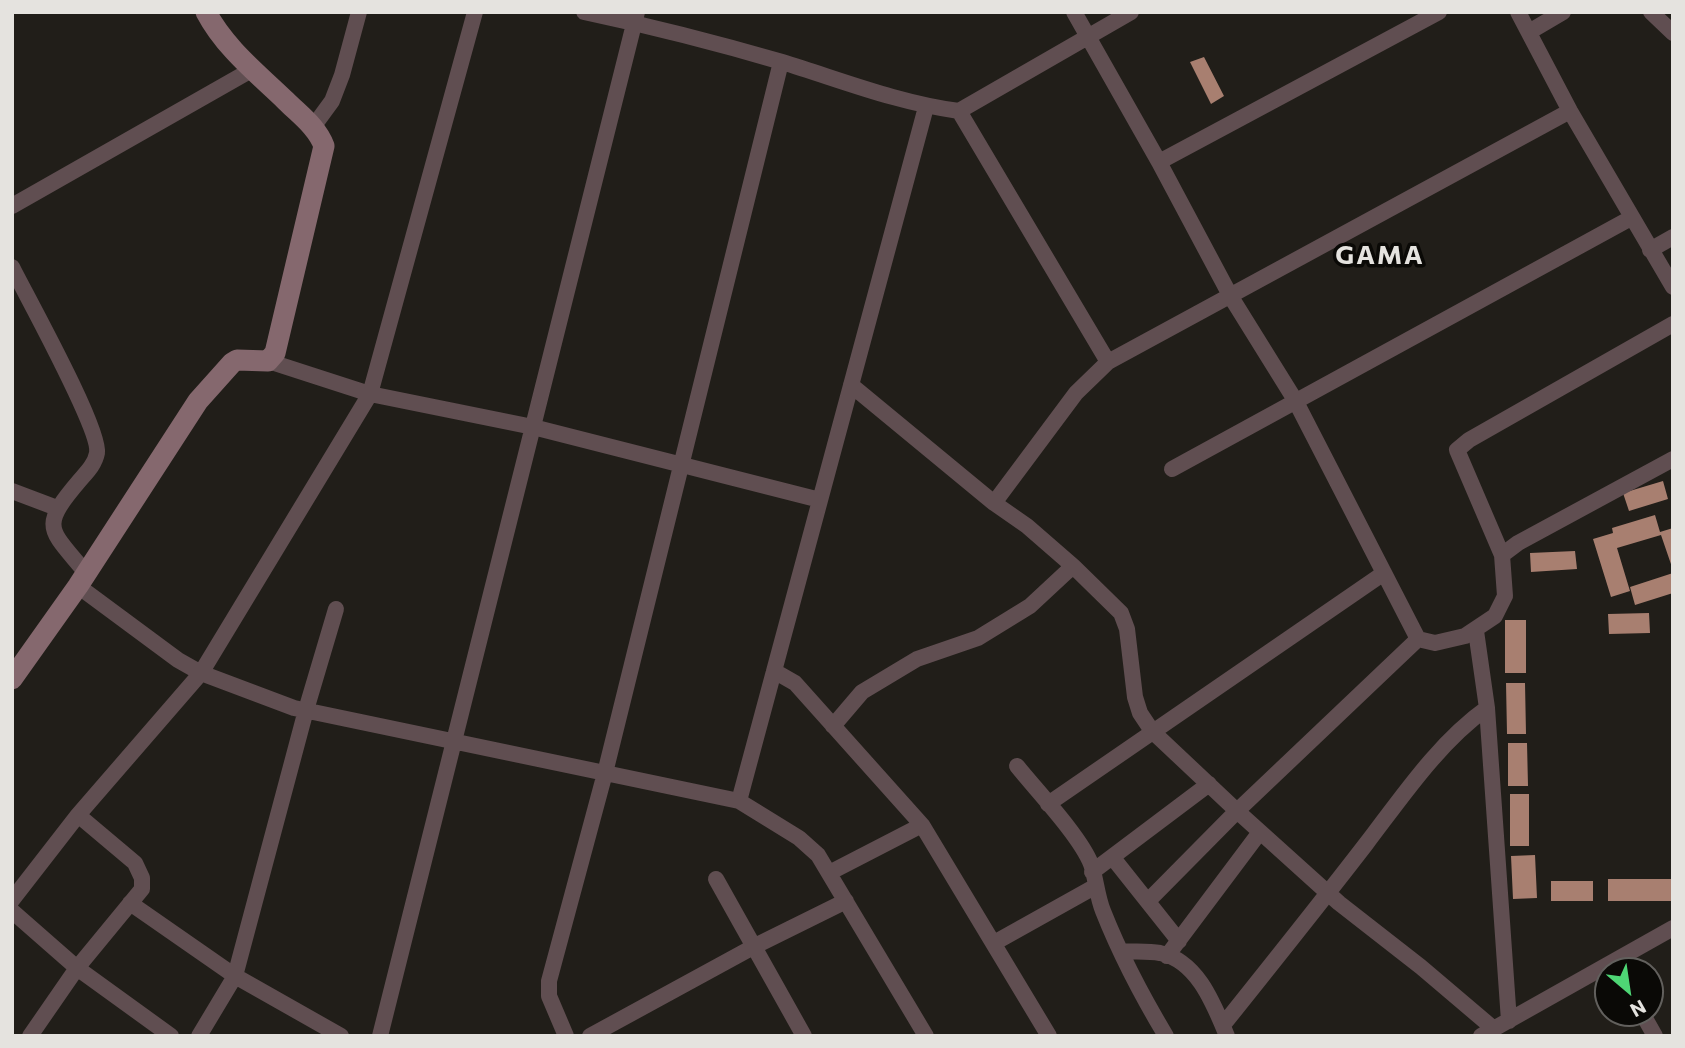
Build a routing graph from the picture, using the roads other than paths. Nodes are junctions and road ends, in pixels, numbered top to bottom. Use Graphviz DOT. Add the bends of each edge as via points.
graph roads {
  1 [pos="206,12"];
  2 [pos="359,12"];
  3 [pos="475,12"];
  4 [pos="584,12"];
  5 [pos="1074,12"];
  6 [pos="1130,12"];
  7 [pos="1439,12"];
  8 [pos="1518,12"];
  9 [pos="1563,12"];
  10 [pos="1651,12"];
  11 [pos="635,18"];
  12 [pos="1529,32"];
  13 [pos="1673,33"];
  14 [pos="1086,36"];
  15 [pos="781,62"];
  16 [pos="253,69"];
  17 [pos="926,107"];
  18 [pos="959,111"];
  19 [pos="1570,111"];
  20 [pos="313,127"];
  21 [pos="1159,162"];
  22 [pos="12,206"];
  23 [pos="1631,218"];
  24 [pos="1673,237"];
  25 [pos="1650,250"];
  26 [pos="12,267"];
  27 [pos="1673,287"];
  28 [pos="1231,297"];
  29 [pos="1673,324"];
  30 [pos="268,361"];
  31 [pos="1108,362"];
  32 [pos="851,385"];
  33 [pos="370,394"];
  34 [pos="1295,400"];
  35 [pos="533,427"];
  36 [pos="1673,459"];
  37 [pos="681,465"];
  38 [pos="1172,469"];
  39 [pos="13,489"];
  40 [pos="820,500"];
  41 [pos="994,503"];
  42 [pos="57,508"];
  43 [pos="1502,555"];
  44 [pos="1073,566"];
  45 [pos="1384,573"];
  46 [pos="82,580"];
  47 [pos="337,609"];
  48 [pos="1476,631"];
  49 [pos="1418,639"];
  50 [pos="774,671"];
  51 [pos="201,673"];
  52 [pos="12,679"];
  53 [pos="1487,708"];
  54 [pos="306,710"];
  55 [pos="833,726"];
  56 [pos="1153,731"];
  57 [pos="454,741"];
  58 [pos="1017,766"];
  59 [pos="605,773"];
  60 [pos="1209,784"];
  61 [pos="739,801"];
  62 [pos="1048,804"];
  63 [pos="1237,811"];
  64 [pos="78,815"];
  65 [pos="922,825"];
  66 [pos="1260,832"];
  67 [pos="1112,858"];
  68 [pos="829,873"];
  69 [pos="716,879"];
  70 [pos="1094,879"];
  71 [pos="1328,893"];
  72 [pos="13,900"];
  73 [pos="846,901"];
  74 [pos="1147,901"];
  75 [pos="130,903"];
  76 [pos="1673,928"];
  77 [pos="1178,941"];
  78 [pos="993,943"];
  79 [pos="755,946"];
  80 [pos="1121,951"];
  81 [pos="1167,956"];
  82 [pos="1628,957"];
  83 [pos="77,968"];
  84 [pos="235,976"];
  85 [pos="1594,978"];
  86 [pos="1509,1021"];
  87 [pos="1225,1030"];
  88 [pos="1487,1032"];
  89 [pos="30,1036"];
  90 [pos="170,1036"];
  91 [pos="199,1036"];
  92 [pos="341,1036"];
  93 [pos="380,1036"];
  94 [pos="566,1036"];
  95 [pos="590,1036"];
  96 [pos="804,1036"];
  97 [pos="926,1036"];
  98 [pos="1049,1036"];
  99 [pos="1166,1036"];
  1 -- 16 [label="street" via="216,31"];
  2 -- 20 [label="street" via="332,101"];
  3 -- 33 [label="street"];
  4 -- 11 [label="street"];
  5 -- 14 [label="street"];
  6 -- 14 [label="street"];
  7 -- 21 [label="street"];
  8 -- 12 [label="street"];
  9 -- 12 [label="street"];
  10 -- 13 [label="street"];
  11 -- 15 [label="street"];
  11 -- 35 [label="street"];
  12 -- 19 [label="street"];
  14 -- 18 [label="street"];
  14 -- 21 [label="street"];
  15 -- 17 [label="street"];
  15 -- 37 [label="street"];
  16 -- 20 [label="street"];
  16 -- 22 [label="street"];
  17 -- 18 [label="street"];
  17 -- 32 [label="street"];
  18 -- 31 [label="street"];
  19 -- 23 [label="street"];
  19 -- 28 [label="street"];
  20 -- 30 [label="street" via="325,152 275,353"];
  21 -- 28 [label="street"];
  23 -- 25 [label="street"];
  23 -- 34 [label="street"];
  24 -- 25 [label="street"];
  25 -- 27 [label="street"];
  26 -- 42 [label="street" via="87,415 98,451 94,463"];
  28 -- 31 [label="street"];
  28 -- 34 [label="street"];
  29 -- 43 [label="street" via="1457,450"];
  30 -- 33 [label="street"];
  30 -- 46 [label="street" via="237,360 226,367 198,401"];
  31 -- 41 [label="street" via="1076,393"];
  32 -- 40 [label="street"];
  32 -- 41 [label="street"];
  33 -- 35 [label="street"];
  33 -- 51 [label="street"];
  34 -- 38 [label="street"];
  34 -- 45 [label="street"];
  35 -- 37 [label="street"];
  35 -- 57 [label="street"];
  36 -- 43 [label="street"];
  37 -- 40 [label="street"];
  37 -- 59 [label="street"];
  39 -- 42 [label="street"];
  40 -- 50 [label="street"];
  41 -- 44 [label="street"];
  42 -- 46 [label="street" via="54,534"];
  43 -- 48 [label="street" via="1505,596 1495,616"];
  44 -- 55 [label="street" via="1030,606 978,638 917,659 862,692"];
  44 -- 56 [label="street" via="1121,613 1135,697"];
  45 -- 49 [label="street"];
  45 -- 56 [label="street"];
  46 -- 51 [label="street" via="178,660"];
  46 -- 52 [label="street"];
  47 -- 54 [label="street"];
  48 -- 49 [label="street" via="1443,642"];
  48 -- 53 [label="street"];
  49 -- 63 [label="street"];
  50 -- 55 [label="street" via="795,683"];
  50 -- 61 [label="street"];
  51 -- 54 [label="street"];
  51 -- 64 [label="street"];
  53 -- 71 [label="street" via="1448,742"];
  53 -- 86 [label="street"];
  54 -- 57 [label="street"];
  54 -- 84 [label="street"];
  55 -- 65 [label="street"];
  56 -- 60 [label="street"];
  56 -- 62 [label="street"];
  57 -- 59 [label="street"];
  57 -- 93 [label="street"];
  58 -- 62 [label="street"];
  59 -- 61 [label="street"];
  59 -- 94 [label="street" via="549,981"];
  60 -- 63 [label="street"];
  60 -- 67 [label="street"];
  61 -- 68 [label="street" via="799,838"];
  62 -- 70 [label="street" via="1079,843"];
  63 -- 66 [label="street"];
  63 -- 74 [label="street"];
  64 -- 72 [label="street"];
  64 -- 75 [label="street" via="135,863 142,889"];
  65 -- 68 [label="street"];
  65 -- 78 [label="street"];
  66 -- 71 [label="street"];
  66 -- 77 [label="street"];
  67 -- 70 [label="street"];
  67 -- 74 [label="street"];
  68 -- 73 [label="street"];
  69 -- 79 [label="street"];
  70 -- 78 [label="street"];
  70 -- 80 [label="street"];
  71 -- 87 [label="street"];
  71 -- 88 [label="street"];
  72 -- 83 [label="street"];
  73 -- 79 [label="street"];
  73 -- 97 [label="street"];
  74 -- 77 [label="street"];
  75 -- 83 [label="street"];
  75 -- 84 [label="street"];
  76 -- 82 [label="street" via="1646,941"];
  77 -- 81 [label="street"];
  78 -- 98 [label="street"];
  79 -- 95 [label="street"];
  79 -- 96 [label="street"];
  80 -- 81 [label="street"];
  80 -- 99 [label="street"];
  81 -- 87 [label="street" via="1196,976 1212,998"];
  83 -- 89 [label="street"];
  83 -- 90 [label="street"];
  84 -- 91 [label="street"];
  84 -- 92 [label="street"];
  85 -- 86 [label="street"];
  86 -- 88 [label="street"];
}
